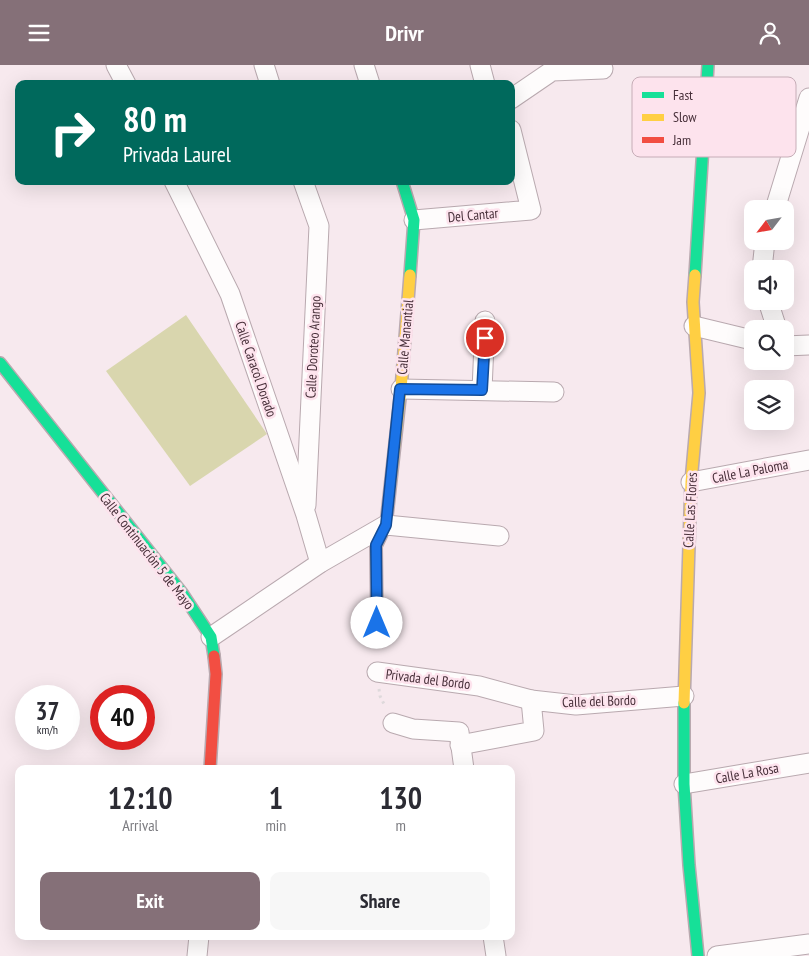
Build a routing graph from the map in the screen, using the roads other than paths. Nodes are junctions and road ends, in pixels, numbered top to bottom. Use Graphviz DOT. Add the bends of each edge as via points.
graph roads {
  1 [pos="116,65"];
  2 [pos="264,65"];
  3 [pos="364,65"];
  4 [pos="480,65"];
  5 [pos="602,69"];
  6 [pos="124,80"];
  7 [pos="269,80"];
  8 [pos="369,80"];
  9 [pos="484,80"];
  10 [pos="515,96"];
  11 [pos="809,98"];
  12 [pos="796,140"];
  13 [pos="515,146"];
  14 [pos="702,157"];
  15 [pos="791,157"];
  16 [pos="176,185"];
  17 [pos="304,185"];
  18 [pos="403,185"];
  19 [pos="778,200"];
  20 [pos="414,221"];
  21 [pos="485,321"];
  22 [pos="694,326"];
  23 [pos="744,338"];
  24 [pos="809,345"];
  25 [pos="794,346"];
  26 [pos="0,363"];
  27 [pos="400,389"];
  28 [pos="482,390"];
  29 [pos="554,392"];
  30 [pos="809,460"];
  31 [pos="691,482"];
  32 [pos="306,515"];
  33 [pos="386,525"];
  34 [pos="499,536"];
  35 [pos="320,563"];
  36 [pos="377,623"];
  37 [pos="211,637"];
  38 [pos="377,672"];
  39 [pos="684,696"];
  40 [pos="531,701"];
  41 [pos="394,723"];
  42 [pos="459,738"];
  43 [pos="809,763"];
  44 [pos="210,765"];
  45 [pos="463,765"];
  46 [pos="684,784"];
  47 [pos="199,940"];
  48 [pos="494,940"];
  49 [pos="809,944"];
  50 [pos="197,956"];
  51 [pos="496,956"];
  52 [pos="698,956"];
  53 [pos="717,956"];
  1 -- 6 [label="street"];
  2 -- 7 [label="street"];
  3 -- 8 [label="street"];
  4 -- 9 [label="street"];
  5 -- 10 [label="street" via="552,71"];
  11 -- 12 [label="street"];
  13 -- 20 [label="street, Del Cantar" via="531,210"];
  14 -- 22 [label="street, Calle Las Flores"];
  15 -- 19 [label="street"];
  16 -- 32 [label="street, Calle Caracol Dorado" via="230,294"];
  17 -- 32 [label="street, Calle Doroteo Arango" via="319,226"];
  18 -- 20 [label="street, Calle Manantial"];
  20 -- 27 [label="street, Calle Manantial"];
  21 -- 28 [label="street"];
  22 -- 23 [label="street"];
  22 -- 31 [label="street, Calle Las Flores" via="699,393"];
  24 -- 25 [label="street"];
  26 -- 37 [label="street, Calle Continuación 5 de Mayo" via="182,593"];
  27 -- 28 [label="street"];
  27 -- 33 [label="street, Calle Manantial"];
  28 -- 29 [label="street"];
  30 -- 31 [label="street, Calle La Paloma"];
  31 -- 39 [label="street, Calle Las Flores"];
  32 -- 35 [label="street, Calle Caracol Dorado"];
  33 -- 34 [label="street"];
  33 -- 35 [label="street"];
  33 -- 36 [label="street, Calle Manantial" via="376,545"];
  35 -- 37 [label="street"];
  37 -- 44 [label="street, Calle Continuación 5 de Mayo" via="216,674"];
  38 -- 40 [label="street, Privada del Bordo" via="479,686"];
  39 -- 40 [label="street, Calle del Bordo" via="576,705"];
  39 -- 46 [label="street, Calle Las Flores"];
  40 -- 42 [label="street" via="534,731"];
  41 -- 42 [label="street"];
  42 -- 45 [label="street"];
  43 -- 46 [label="street, Calle La Rosa"];
  46 -- 52 [label="street, Calle Las Flores"];
  47 -- 50 [label="street"];
  48 -- 51 [label="street"];
  49 -- 53 [label="street"];
}
